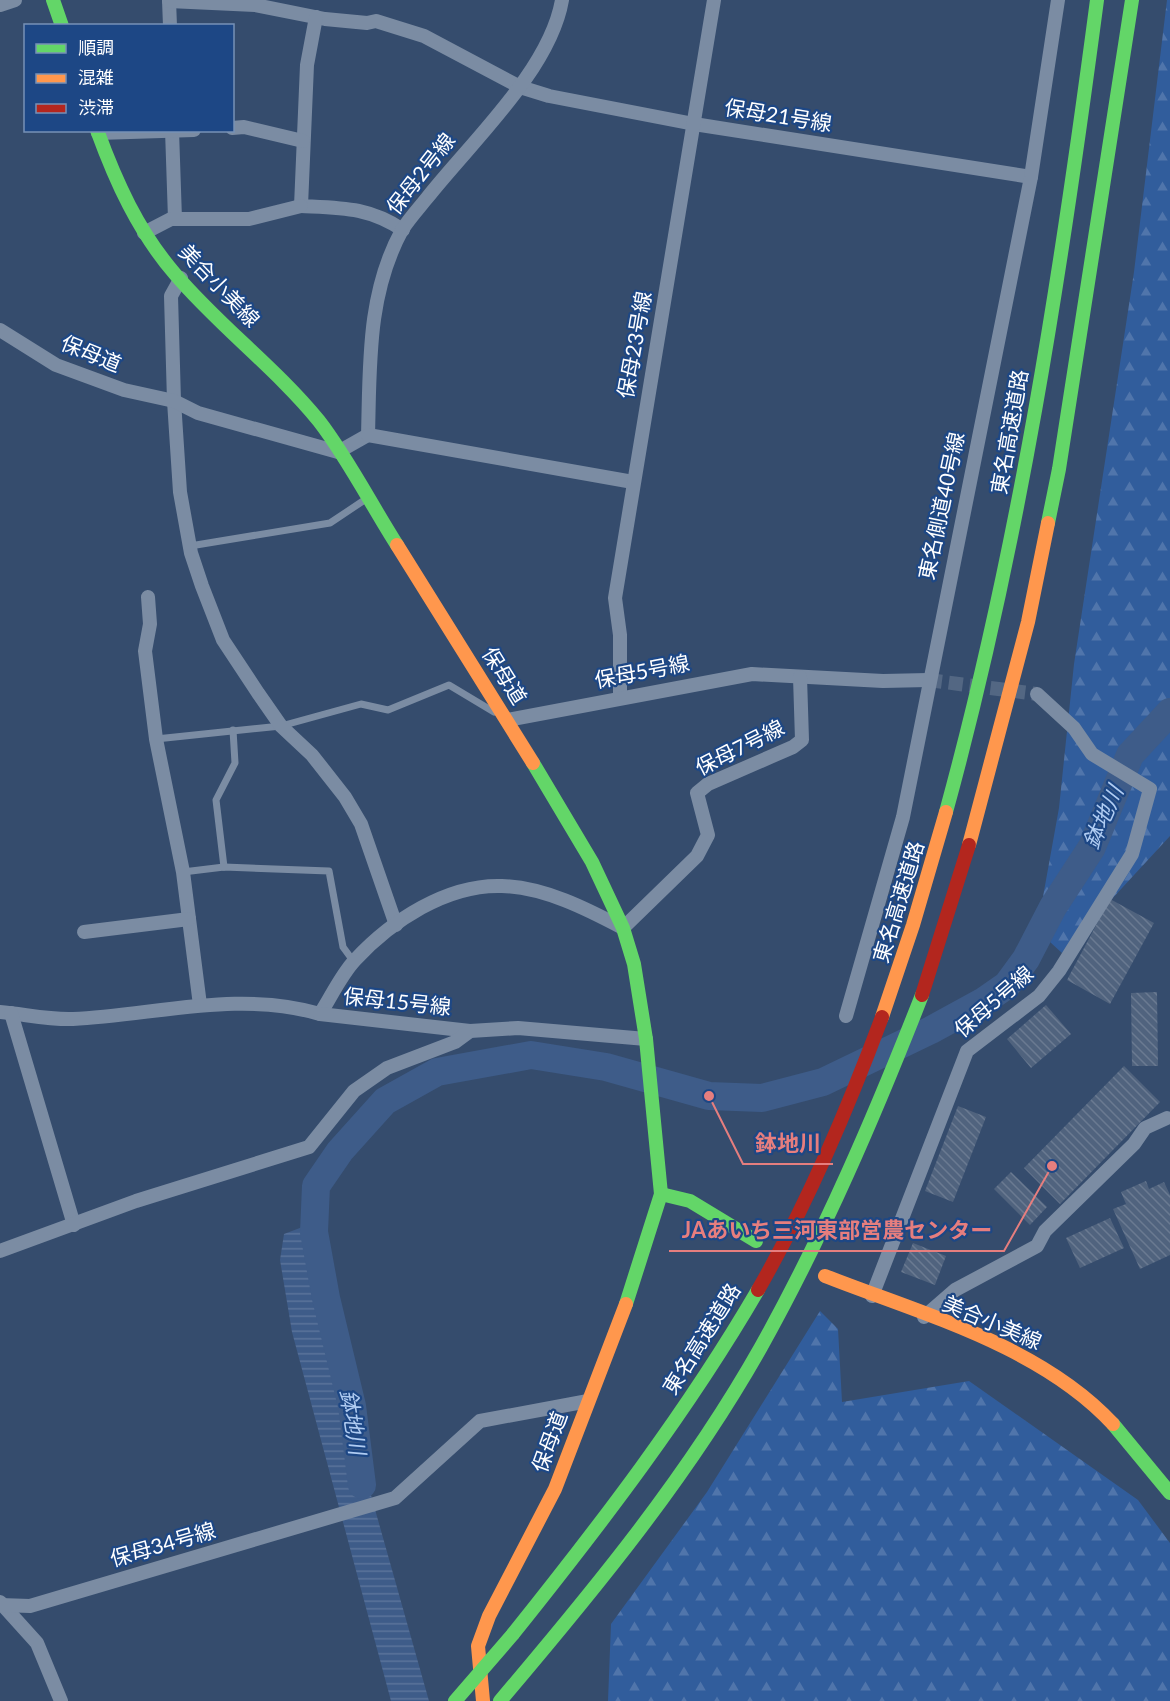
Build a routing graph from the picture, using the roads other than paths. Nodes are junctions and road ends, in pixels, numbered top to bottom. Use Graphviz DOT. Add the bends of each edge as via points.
graph roads {
  1 [pos="15,0"];
  2 [pos="53,0"];
  3 [pos="562,0"];
  4 [pos="714,0"];
  5 [pos="1058,0"];
  6 [pos="1097,0"];
  7 [pos="1132,0"];
  8 [pos="169,1"];
  9 [pos="0,5"];
  10 [pos="316,17"];
  11 [pos="61,24"];
  12 [pos="170,24"];
  13 [pos="520,87"];
  14 [pos="694,124"];
  15 [pos="234,128"];
  16 [pos="98,132"];
  17 [pos="172,132"];
  18 [pos="303,141"];
  19 [pos="1031,177"];
  20 [pos="301,206"];
  21 [pos="176,219"];
  22 [pos="403,230"];
  23 [pos="144,233"];
  24 [pos="180,278"];
  25 [pos="0,330"];
  26 [pos="174,401"];
  27 [pos="368,435"];
  28 [pos="338,452"];
  29 [pos="633,482"];
  30 [pos="366,499"];
  31 [pos="190,546"];
  32 [pos="148,597"];
  33 [pos="800,677"];
  34 [pos="928,680"];
  35 [pos="1037,694"];
  36 [pos="620,698"];
  37 [pos="507,720"];
  38 [pos="281,726"];
  39 [pos="233,730"];
  40 [pos="156,739"];
  41 [pos="224,867"];
  42 [pos="183,872"];
  43 [pos="189,919"];
  44 [pos="396,925"];
  45 [pos="623,928"];
  46 [pos="84,932"];
  47 [pos="354,962"];
  48 [pos="200,1005"];
  49 [pos="6,1013"];
  50 [pos="320,1014"];
  51 [pos="846,1016"];
  52 [pos="470,1031"];
  53 [pos="646,1040"];
  54 [pos="1167,1118"];
  55 [pos="661,1194"];
  56 [pos="74,1225"];
  57 [pos="756,1241"];
  58 [pos="0,1251"];
  59 [pos="825,1276"];
  60 [pos="872,1296"];
  61 [pos="924,1317"];
  62 [pos="588,1401"];
  63 [pos="1170,1493"];
  64 [pos="0,1604"];
  65 [pos="61,1701"];
  66 [pos="454,1701"];
  67 [pos="483,1701"];
  68 [pos="500,1701"];
  1 -- 9 [label="street"];
  2 -- 11 [label="main road"];
  3 -- 13 [label="street, 保母2号線" via="558,20"];
  4 -- 14 [label="street, 保母23号線"];
  5 -- 19 [label="street, 東名側道40号線"];
  6 -- 66 [label="main road, 東名高速道路, bridge" via="1026,472 943,831 890,1000 803,1203 726,1342 649,1461 513,1634"];
  7 -- 68 [label="main road" via="1059,469 1028,622 964,863 925,987 889,1080 795,1285 725,1407 618,1560"];
  8 -- 10 [label="street, 保母21号線" via="255,4"];
  8 -- 12 [label="street"];
  10 -- 13 [label="street, 保母21号線" via="376,21 424,36"];
  10 -- 18 [label="street" via="307,65"];
  13 -- 14 [label="street, 保母21号線"];
  13 -- 22 [label="street, 保母2号線"];
  14 -- 19 [label="street, 保母21号線"];
  14 -- 29 [label="street, 保母23号線"];
  15 -- 18 [label="street"];
  16 -- 23 [label="main road, 美合小美線" via="120,189"];
  17 -- 21 [label="street"];
  18 -- 20 [label="street"];
  19 -- 34 [label="street, 東名側道40号線"];
  20 -- 21 [label="street" via="249,219"];
  20 -- 22 [label="street" via="364,211"];
  21 -- 23 [label="street"];
  22 -- 27 [label="street, 保母2号線" via="379,289 373,317"];
  23 -- 24 [label="main road, 美合小美線"];
  24 -- 26 [label="street" via="171,296"];
  24 -- 28 [label="main road, 美合小美線" via="292,390"];
  25 -- 26 [label="street, 保母道" via="56,365 124,390"];
  26 -- 28 [label="street, 保母道" via="198,413"];
  26 -- 31 [label="street" via="180,492"];
  27 -- 28 [label="street"];
  27 -- 29 [label="street"];
  28 -- 30 [label="main road, 保母道"];
  29 -- 36 [label="street, 保母23号線" via="615,598 620,635"];
  30 -- 31 [label="lane" via="330,523"];
  30 -- 37 [label="main road, 保母道"];
  31 -- 38 [label="street" via="223,640"];
  32 -- 40 [label="street" via="150,624 145,651"];
  33 -- 34 [label="street, 保母5号線"];
  33 -- 36 [label="street, 保母5号線" via="752,674"];
  33 -- 45 [label="street, 保母7号線" via="801,740 708,784 697,793 708,835 697,856"];
  34 -- 51 [label="street, 東名側道40号線" via="903,816"];
  35 -- 60 [label="street, 保母5号線" via="1074,728 1092,754 1150,789 1132,854 1059,971 1039,996 967,1050"];
  36 -- 37 [label="street, 保母5号線"];
  37 -- 38 [label="lane" via="449,685 388,710 361,704"];
  37 -- 45 [label="main road, 保母道" via="592,862"];
  38 -- 39 [label="lane"];
  38 -- 44 [label="street" via="312,755 361,824"];
  39 -- 40 [label="lane"];
  39 -- 41 [label="lane" via="235,763 216,800"];
  40 -- 42 [label="street"];
  41 -- 42 [label="lane"];
  41 -- 47 [label="lane" via="328,871 343,947"];
  42 -- 43 [label="street"];
  43 -- 46 [label="street"];
  43 -- 48 [label="street"];
  44 -- 45 [label="street" via="420,907 468,890 502,886 540,892 590,910"];
  44 -- 47 [label="street"];
  45 -- 53 [label="main road, 保母道" via="634,964"];
  47 -- 50 [label="street"];
  48 -- 49 [label="street, 保母15号線" via="70,1019"];
  48 -- 50 [label="street, 保母15号線" via="298,1007"];
  49 -- 56 [label="street"];
  50 -- 52 [label="street, 保母15号線"];
  52 -- 53 [label="street, 保母15号線" via="518,1028"];
  52 -- 56 [label="street" via="455,1042 387,1068 354,1091 309,1147 136,1201"];
  53 -- 55 [label="main road, 保母道"];
  54 -- 61 [label="street" via="1145,1128 1134,1144 1045,1231 1037,1246 955,1290"];
  55 -- 57 [label="main road" via="690,1201"];
  55 -- 62 [label="main road, 保母道" via="629,1296"];
  56 -- 58 [label="street"];
  59 -- 60 [label="main road, 美合小美線"];
  60 -- 61 [label="main road, 美合小美線"];
  61 -- 63 [label="main road, 美合小美線" via="1011,1349 1066,1382 1111,1422"];
  62 -- 64 [label="street, 保母34号線" via="480,1421 395,1498 30,1606"];
  62 -- 67 [label="main road, 保母道" via="555,1489 489,1616 478,1646"];
  64 -- 65 [label="street" via="37,1643"];
}
